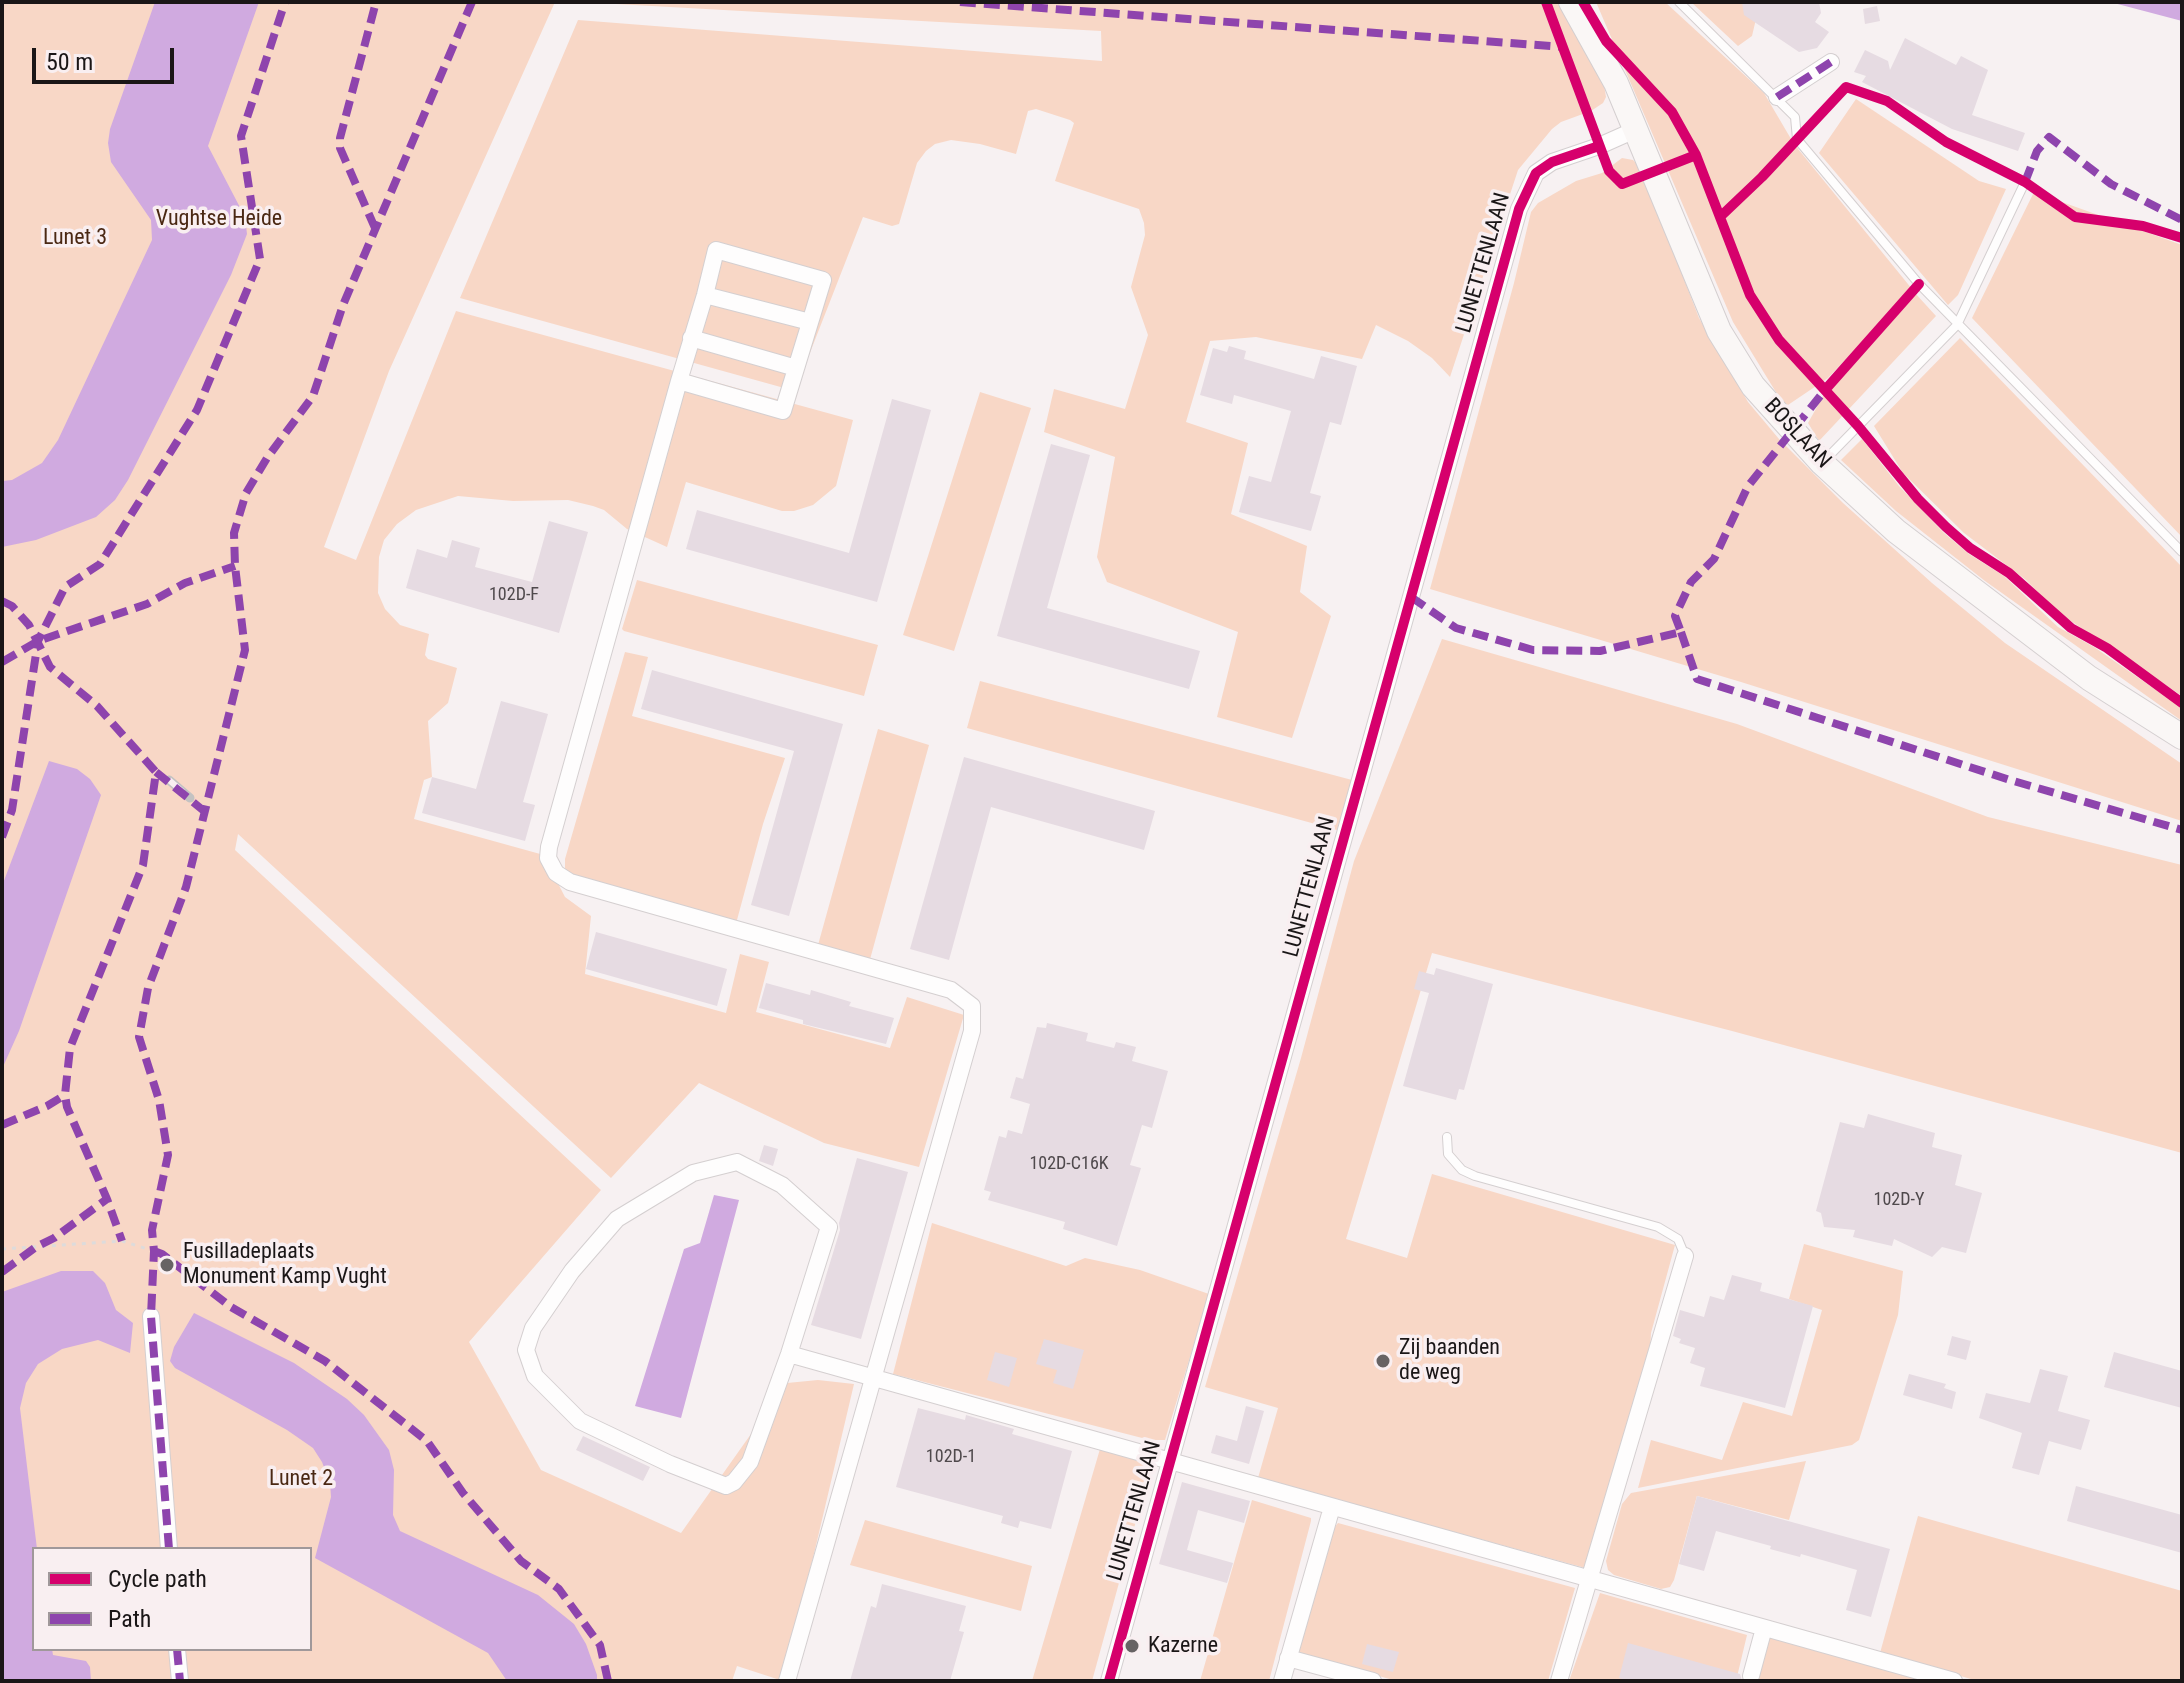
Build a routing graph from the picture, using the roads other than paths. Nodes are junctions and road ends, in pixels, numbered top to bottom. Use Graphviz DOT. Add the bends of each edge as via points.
graph roads {
  1 [pos="1571,2"];
  2 [pos="1679,2"];
  3 [pos="1831,62"];
  4 [pos="1777,97"];
  5 [pos="1635,130"];
  6 [pos="2025,182"];
  7 [pos="705,295"];
  8 [pos="810,322"];
  9 [pos="1957,325"];
  10 [pos="691,338"];
  11 [pos="796,368"];
  12 [pos="679,381"];
  13 [pos="1822,463"];
  14 [pos="2182,552"];
  15 [pos="2182,737"];
  16 [pos="1447,1137"];
  17 [pos="1685,1256"];
  18 [pos="151,1316"];
  19 [pos="789,1354"];
  20 [pos="872,1378"];
  21 [pos="1170,1462"];
  22 [pos="1332,1507"];
  23 [pos="169,1547"];
  24 [pos="1591,1580"];
  25 [pos="1764,1628"];
  26 [pos="177,1651"];
  27 [pos="1288,1658"];
  28 [pos="1751,1676"];
  29 [pos="180,1681"];
  30 [pos="787,1681"];
  31 [pos="1109,1681"];
  32 [pos="1282,1681"];
  33 [pos="1373,1681"];
  34 [pos="1559,1681"];
  35 [pos="1954,1681"];
  1 -- 5 [label="main road, BOSLAAN" via="1616,83"];
  2 -- 4 [label="lane"];
  3 -- 4 [label="street"];
  4 -- 9 [label="lane" via="1795,117 1797,139"];
  5 -- 13 [label="main road, BOSLAAN" via="1719,331 1753,386"];
  5 -- 21 [label="street, LUNETTENLAAN" via="1552,162 1536,173 1519,209"];
  6 -- 9 [label="lane"];
  7 -- 8 [label="street"];
  7 -- 8 [label="street" via="716,250 823,280"];
  7 -- 10 [label="street"];
  8 -- 11 [label="street"];
  9 -- 13 [label="lane"];
  9 -- 14 [label="lane"];
  10 -- 11 [label="street"];
  10 -- 12 [label="street"];
  11 -- 12 [label="street" via="783,411"];
  12 -- 20 [label="street" via="548,858 556,873 570,882 951,990 972,1006 972,1031"];
  13 -- 15 [label="main road, BOSLAAN" via="1967,587 2089,678"];
  16 -- 17 [label="lane" via="1448,1154 1462,1170 1658,1227 1678,1239"];
  17 -- 24 [label="street"];
  18 -- 23 [label="street"];
  19 -- 19 [label="street" via="750,1462 726,1486 580,1421 535,1376 526,1350 533,1328 572,1271 617,1219 693,1173 737,1162 782,1185 829,1227"];
  19 -- 20 [label="street"];
  20 -- 21 [label="street"];
  20 -- 30 [label="street"];
  21 -- 22 [label="street"];
  21 -- 31 [label="street, LUNETTENLAAN"];
  22 -- 24 [label="street"];
  22 -- 27 [label="street"];
  24 -- 25 [label="street"];
  24 -- 34 [label="street"];
  25 -- 28 [label="street"];
  25 -- 35 [label="street"];
  26 -- 29 [label="street"];
  27 -- 32 [label="street"];
  27 -- 33 [label="street"];
}
